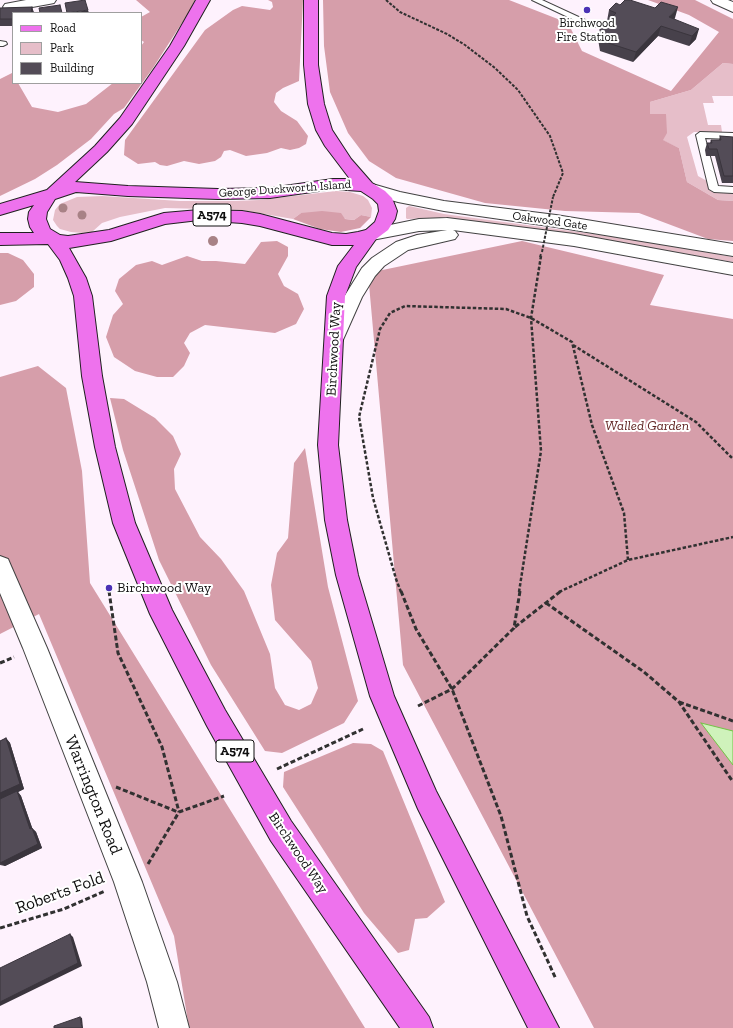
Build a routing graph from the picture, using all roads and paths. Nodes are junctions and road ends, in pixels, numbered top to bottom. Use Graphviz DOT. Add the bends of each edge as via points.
graph roads {
  1 [pos="49,0"];
  2 [pos="204,0"];
  3 [pos="312,0"];
  4 [pos="386,0"];
  5 [pos="536,0"];
  6 [pos="718,0"];
  7 [pos="10,7"];
  8 [pos="733,8"];
  9 [pos="592,25"];
  10 [pos="733,136"];
  11 [pos="367,187"];
  12 [pos="733,190"];
  13 [pos="51,194"];
  14 [pos="0,210"];
  15 [pos="519,233"];
  16 [pos="371,235"];
  17 [pos="0,239"];
  18 [pos="53,239"];
  19 [pos="733,250"];
  20 [pos="733,269"];
  21 [pos="531,318"];
  22 [pos="335,337"];
  23 [pos="573,345"];
  24 [pos="733,459"];
  25 [pos="733,537"];
  26 [pos="628,560"];
  27 [pos="0,566"];
  28 [pos="109,588"];
  29 [pos="546,603"];
  30 [pos="514,628"];
  31 [pos="452,689"];
  32 [pos="679,702"];
  33 [pos="418,706"];
  34 [pos="733,721"];
  35 [pos="363,729"];
  36 [pos="277,769"];
  37 [pos="87,780"];
  38 [pos="733,782"];
  39 [pos="224,796"];
  40 [pos="179,812"];
  41 [pos="130,887"];
  42 [pos="0,928"];
  43 [pos="556,979"];
  44 [pos="174,1028"];
  45 [pos="418,1028"];
  46 [pos="544,1028"];
  1 -- 7 [label="street"];
  2 -- 13 [label="main road, A574" via="177,46 126,120 101,149"];
  3 -- 11 [label="main road" via="311,65 316,104 324,130 333,146"];
  4 -- 21 [label="path, bridge" via="400,12 465,45 495,68 518,90 550,136 563,172 553,198"];
  5 -- 9 [label="lane"];
  6 -- 8 [label="street"];
  10 -- 12 [label="lane" via="700,135 714,189"];
  11 -- 13 [label="main road, George Duckworth Island / A574" via="333,184 270,193 218,194 76,187"];
  11 -- 16 [label="main road, George Duckworth Island" via="386,202 388,211 382,226"];
  11 -- 19 [label="street, Oakwood Gate" via="398,197 444,206 556,221"];
  13 -- 14 [label="main road, A574"];
  13 -- 18 [label="main road, A574" via="38,212 37,219 39,227"];
  15 -- 16 [label="street, Oakwood Gate" via="440,224 399,227"];
  15 -- 20 [label="street, Oakwood Gate" via="574,240"];
  15 -- 22 [label="street" via="432,237 407,244 388,254 368,272 353,297"];
  16 -- 18 [label="main road, George Duckworth Island / A574" via="346,240 332,239 260,220 199,215 164,220 88,240 68,242"];
  16 -- 22 [label="main road, Birchwood Way" via="347,266 340,282 336,296"];
  17 -- 18 [label="main road, A574"];
  18 -- 45 [label="main road, Birchwood Way / A574" via="68,259 81,290 92,376 105,447 124,523 162,614 216,718 281,831"];
  21 -- 23 [label="path"];
  21 -- 30 [label="path" via="541,451"];
  21 -- 31 [label="path" via="506,309 405,306 390,313 380,330 359,417 373,498 396,579 416,629"];
  22 -- 46 [label="main road, Birchwood Way" via="328,445 336,520 349,582 382,696 427,800"];
  23 -- 24 [label="path" via="696,422"];
  23 -- 26 [label="path" via="592,425 624,513"];
  25 -- 26 [label="path"];
  26 -- 29 [label="path" via="559,592"];
  27 -- 37 [label="street, Warrington Road"];
  28 -- 40 [label="path" via="118,653 162,747"];
  29 -- 30 [label="path"];
  29 -- 32 [label="path" via="644,672"];
  30 -- 31 [label="path"];
  31 -- 33 [label="path"];
  31 -- 43 [label="path" via="501,816 527,916"];
  32 -- 34 [label="path"];
  32 -- 38 [label="path"];
  35 -- 36 [label="path"];
  37 -- 40 [label="path" via="123,788"];
  37 -- 41 [label="street, Warrington Road"];
  39 -- 40 [label="path"];
  40 -- 41 [label="path"];
  41 -- 42 [label="path, Roberts Fold"];
  41 -- 44 [label="street, Warrington Road" via="162,982"];
}
